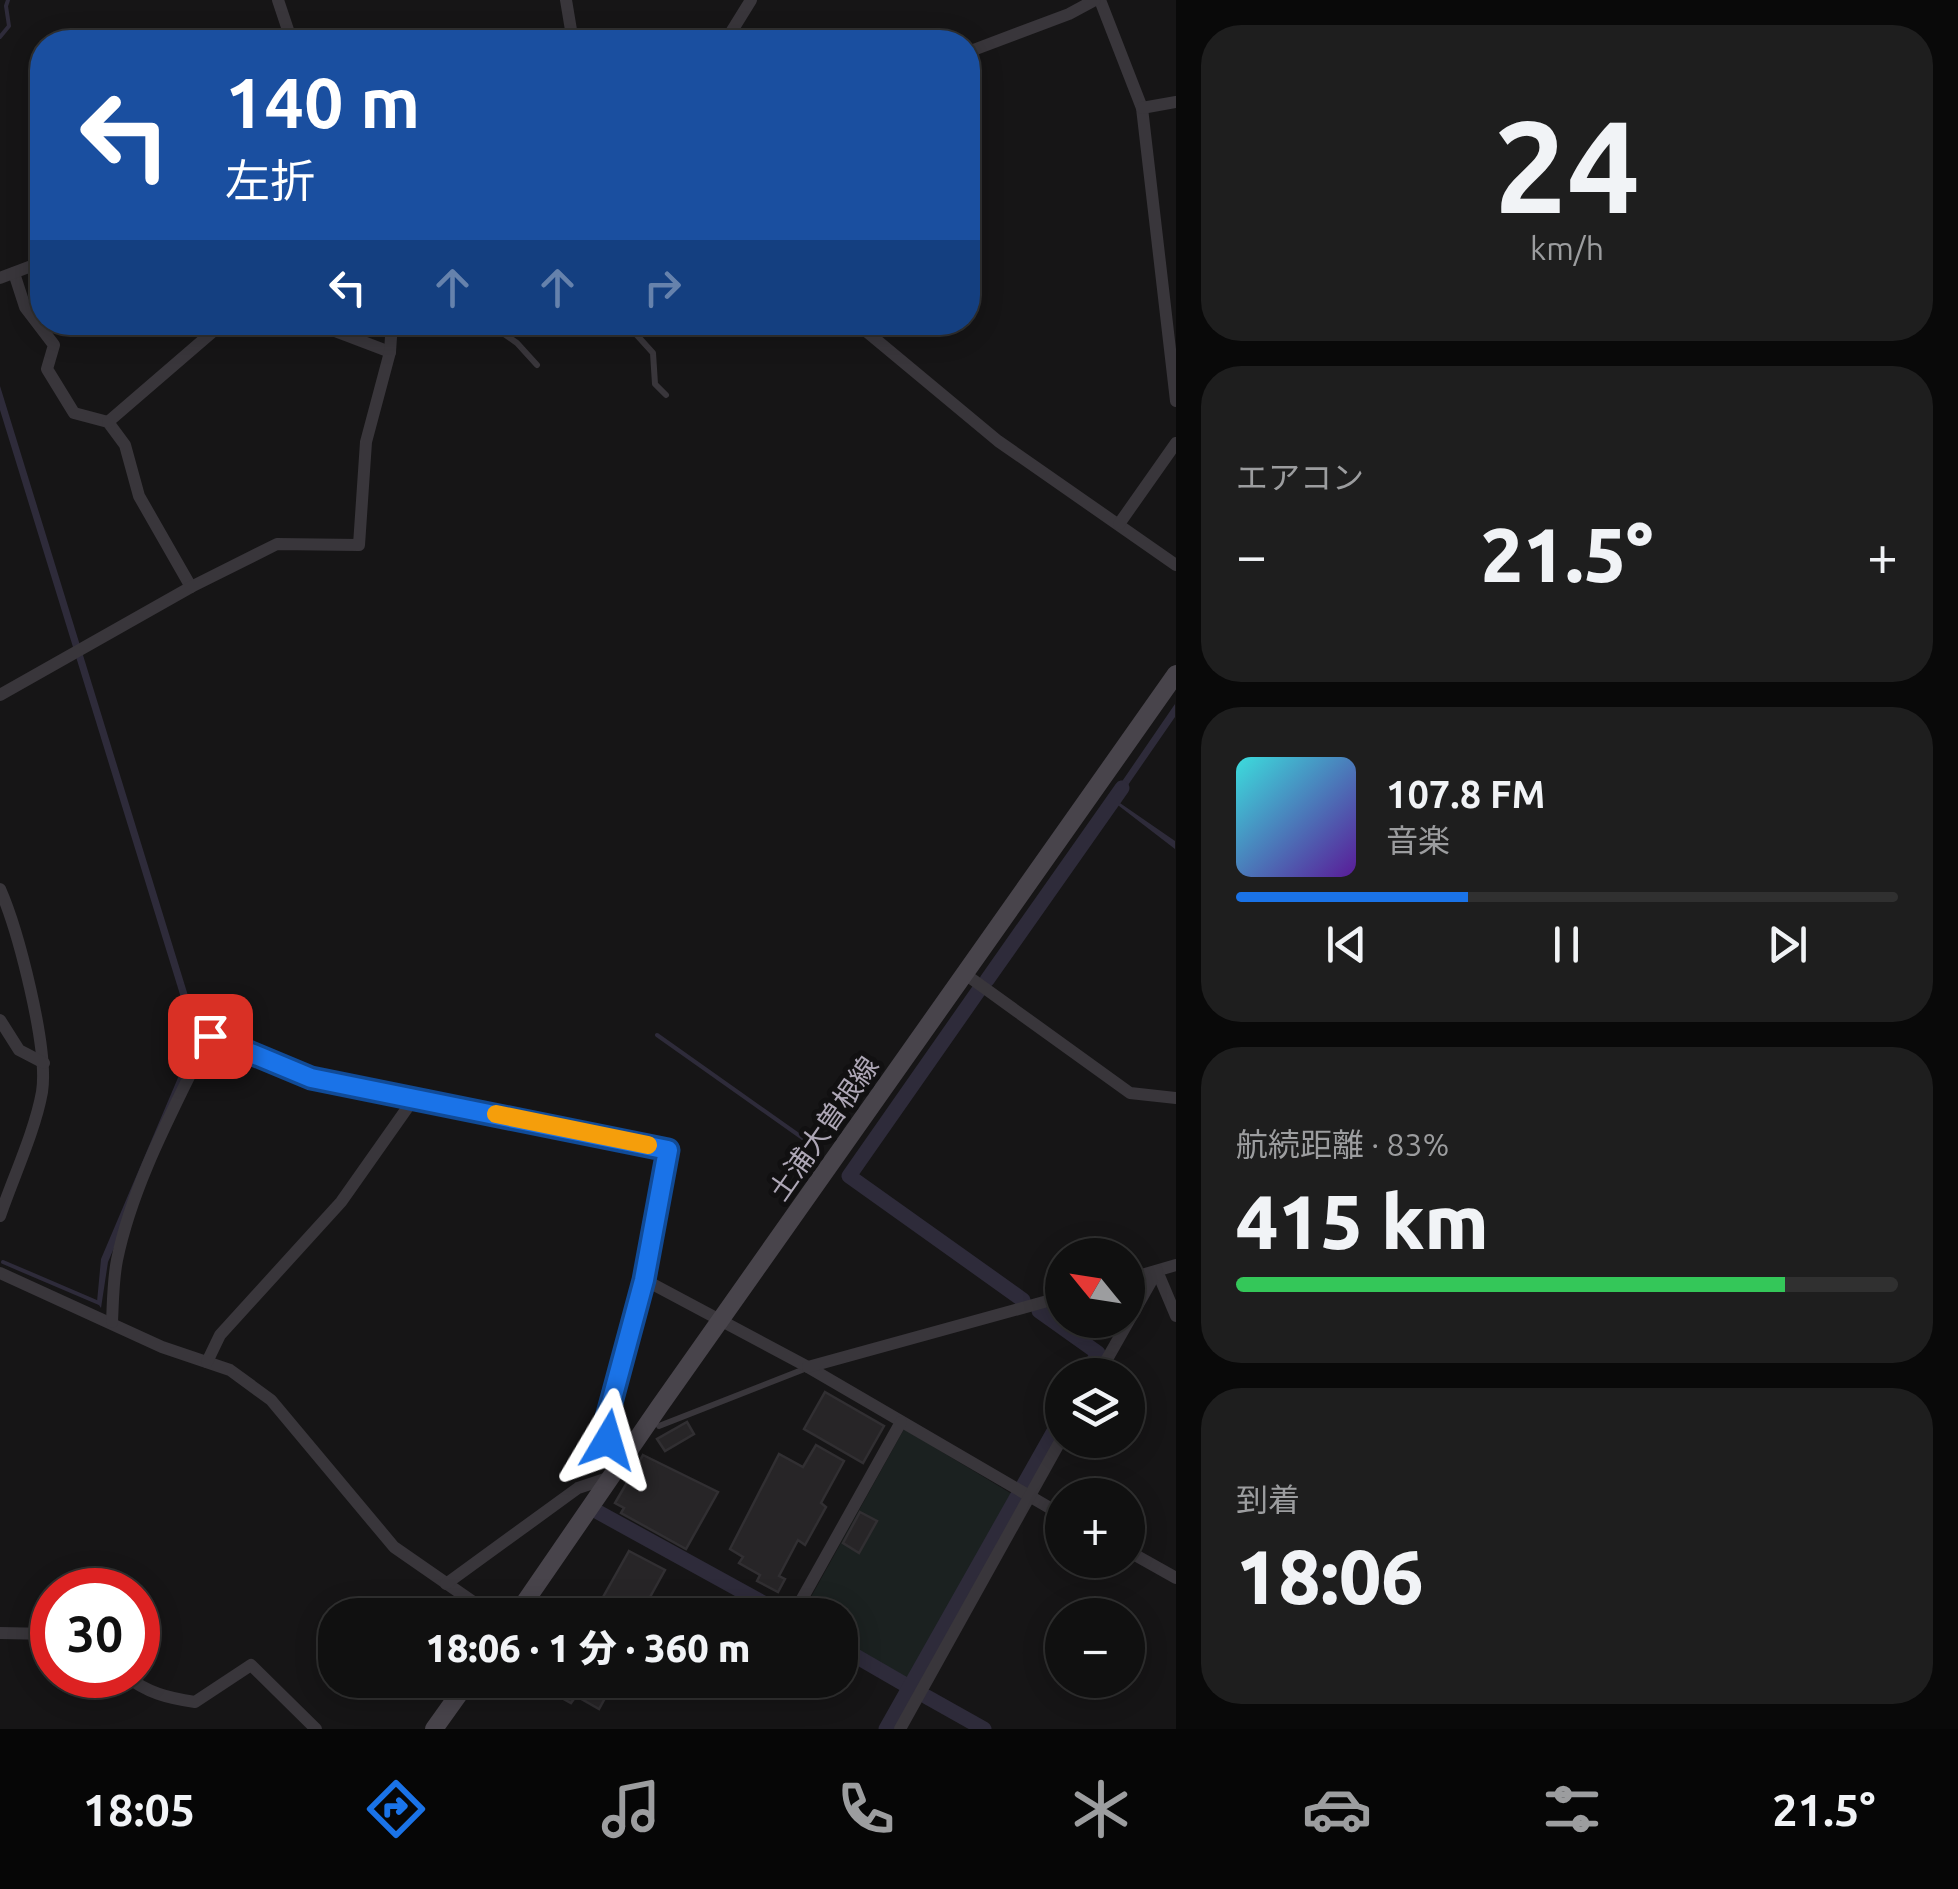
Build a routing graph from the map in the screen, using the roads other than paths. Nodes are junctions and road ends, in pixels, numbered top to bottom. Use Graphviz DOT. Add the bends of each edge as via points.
graph roads {
  1 [pos="278,0"];
  2 [pos="566,0"];
  3 [pos="751,0"];
  4 [pos="1098,0"];
  5 [pos="288,30"];
  6 [pos="571,30"];
  7 [pos="734,30"];
  8 [pos="980,47"];
  9 [pos="1176,102"];
  10 [pos="1142,108"];
  11 [pos="7,275"];
  12 [pos="30,314"];
  13 [pos="46,335"];
  14 [pos="209,335"];
  15 [pos="345,335"];
  16 [pos="391,335"];
  17 [pos="506,335"];
  18 [pos="637,335"];
  19 [pos="871,335"];
  20 [pos="390,352"];
  21 [pos="537,364"];
  22 [pos="666,395"];
  23 [pos="1176,401"];
  24 [pos="108,422"];
  25 [pos="1175,444"];
  26 [pos="1119,524"];
  27 [pos="1176,565"];
  28 [pos="191,587"];
  29 [pos="1176,674"];
  30 [pos="0,695"];
  31 [pos="0,889"];
  32 [pos="965,974"];
  33 [pos="0,1020"];
  34 [pos="44,1063"];
  35 [pos="415,1097"];
  36 [pos="1176,1098"];
  37 [pos="0,1216"];
  38 [pos="1176,1265"];
  39 [pos="1157,1271"];
  40 [pos="0,1273"];
  41 [pos="1145,1274"];
  42 [pos="644,1280"];
  43 [pos="1045,1302"];
  44 [pos="1176,1316"];
  45 [pos="721,1320"];
  46 [pos="112,1322"];
  47 [pos="1108,1358"];
  48 [pos="207,1362"];
  49 [pos="808,1368"];
  50 [pos="901,1422"];
  51 [pos="659,1426"];
  52 [pos="625,1457"];
  53 [pos="1051,1458"];
  54 [pos="611,1477"];
  55 [pos="1030,1496"];
  56 [pos="1045,1505"];
  57 [pos="1145,1561"];
  58 [pos="1176,1578"];
  59 [pos="446,1584"];
  60 [pos="467,1598"];
  61 [pos="528,1598"];
  62 [pos="803,1598"];
  63 [pos="0,1634"];
  64 [pos="30,1634"];
  65 [pos="160,1696"];
  66 [pos="456,1698"];
  67 [pos="316,1729"];
  68 [pos="434,1729"];
  69 [pos="900,1729"];
  1 -- 5 [label="street"];
  2 -- 6 [label="street"];
  3 -- 7 [label="street"];
  4 -- 8 [label="street"];
  4 -- 10 [label="street"];
  9 -- 10 [label="street"];
  10 -- 23 [label="street"];
  11 -- 12 [label="street"];
  13 -- 24 [label="street" via="54,345 47,369 74,413"];
  14 -- 24 [label="street"];
  15 -- 20 [label="street"];
  16 -- 20 [label="street"];
  17 -- 21 [label="lane"];
  18 -- 22 [label="lane" via="653,353 655,384"];
  19 -- 26 [label="street" via="998,441"];
  20 -- 28 [label="street" via="366,442 359,545 277,544"];
  24 -- 28 [label="street" via="125,445 139,496"];
  25 -- 26 [label="street"];
  26 -- 27 [label="street"];
  28 -- 30 [label="street"];
  29 -- 32 [label="main road, 土浦大曽根線"];
  31 -- 34 [label="street"];
  32 -- 36 [label="street" via="1130,1093"];
  32 -- 45 [label="main road, 土浦大曽根線"];
  33 -- 34 [label="street" via="19,1050"];
  34 -- 37 [label="street" via="42,1094"];
  35 -- 42 [label="street" via="668,1150"];
  35 -- 46 [label="street" via="311,1078 210,1036 122,1237"];
  35 -- 48 [label="street" via="341,1202 220,1335"];
  38 -- 39 [label="street"];
  39 -- 41 [label="street"];
  39 -- 44 [label="street"];
  39 -- 47 [label="street"];
  40 -- 46 [label="street"];
  42 -- 45 [label="street"];
  42 -- 52 [label="street" via="605,1425 608,1440"];
  43 -- 49 [label="street"];
  45 -- 49 [label="street"];
  45 -- 52 [label="main road, 土浦大曽根線"];
  46 -- 48 [label="street"];
  48 -- 59 [label="street" via="271,1400 394,1547"];
  49 -- 50 [label="street"];
  49 -- 51 [label="lane"];
  50 -- 55 [label="street"];
  50 -- 62 [label="street"];
  52 -- 54 [label="main road, 土浦大曽根線"];
  53 -- 55 [label="street"];
  54 -- 59 [label="street" via="578,1488"];
  54 -- 61 [label="main road, 土浦大曽根線"];
  55 -- 56 [label="street"];
  55 -- 69 [label="street"];
  57 -- 58 [label="street"];
  59 -- 60 [label="street"];
  63 -- 64 [label="street"];
  65 -- 67 [label="street" via="195,1702 251,1665"];
  66 -- 68 [label="main road"];
}
